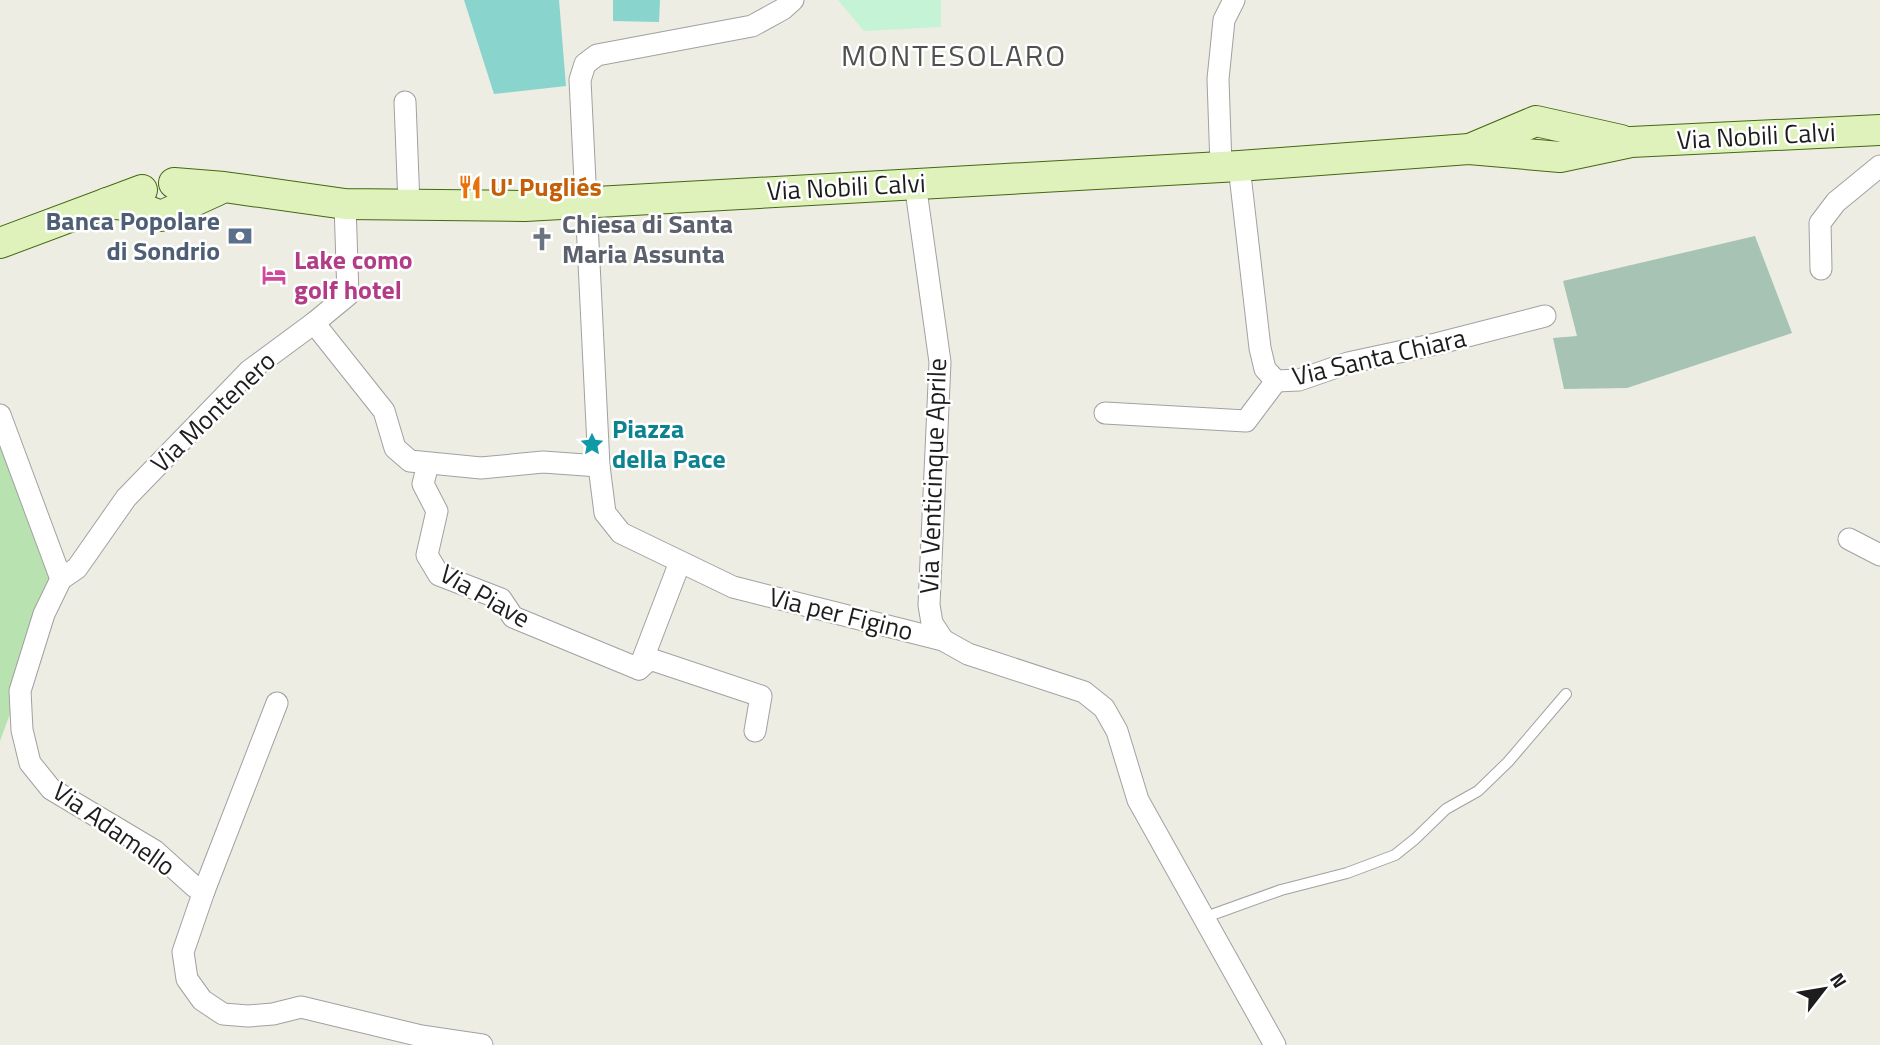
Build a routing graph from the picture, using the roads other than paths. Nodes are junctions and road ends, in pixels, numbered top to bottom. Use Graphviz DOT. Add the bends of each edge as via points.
graph roads {
  1 [pos="793,0"];
  2 [pos="1234,0"];
  3 [pos="405,102"];
  4 [pos="1880,130"];
  5 [pos="1230,166"];
  6 [pos="1880,166"];
  7 [pos="915,183"];
  8 [pos="587,201"];
  9 [pos="345,204"];
  10 [pos="410,205"];
  11 [pos="0,243"];
  12 [pos="1822,269"];
  13 [pos="1545,316"];
  14 [pos="314,323"];
  15 [pos="1276,381"];
  16 [pos="1105,413"];
  17 [pos="0,415"];
  18 [pos="419,462"];
  19 [pos="599,466"];
  20 [pos="1849,539"];
  21 [pos="1880,555"];
  22 [pos="680,562"];
  23 [pos="61,579"];
  24 [pos="943,640"];
  25 [pos="639,668"];
  26 [pos="1566,694"];
  27 [pos="276,703"];
  28 [pos="755,731"];
  29 [pos="204,891"];
  30 [pos="1203,918"];
  31 [pos="482,1045"];
  32 [pos="1275,1045"];
  1 -- 8 [label="street, Via per Figino" via="752,26 597,55 585,64 580,80"];
  2 -- 5 [label="street" via="1224,20 1218,79"];
  3 -- 10 [label="street"];
  4 -- 5 [label="main road, Via Nobili Calvi" via="1631,142 1560,157 1469,149"];
  5 -- 7 [label="main road, Via Nobili Calvi"];
  5 -- 15 [label="street" via="1260,348 1265,369"];
  6 -- 12 [label="street" via="1836,202 1820,223"];
  7 -- 8 [label="main road, Via Nobili Calvi"];
  7 -- 24 [label="street, Via Venticinque Aprile" via="940,362 929,605 932,623"];
  8 -- 10 [label="main road, Via Nobili Calvi" via="525,206"];
  8 -- 19 [label="street, Via per Figino"];
  9 -- 10 [label="main road, Via Nobili Calvi"];
  9 -- 11 [label="main road, Via Nobili Calvi" via="224,187 102,203"];
  9 -- 14 [label="street, Via Montenero" via="348,295"];
  13 -- 15 [label="street, Via Santa Chiara" via="1348,363 1298,380"];
  14 -- 18 [label="street" via="384,411 395,447"];
  14 -- 23 [label="street, Via Montenero" via="249,370 126,498 77,568"];
  15 -- 16 [label="street, Via Santa Chiara" via="1246,421"];
  17 -- 23 [label="street"];
  18 -- 19 [label="street" via="481,468 542,462"];
  18 -- 25 [label="street, Via Piave" via="423,484 437,511 427,555 439,575 501,599 513,617"];
  19 -- 22 [label="street, Via per Figino" via="605,513 621,533"];
  20 -- 21 [label="street"];
  22 -- 24 [label="street, Via per Figino" via="733,587"];
  22 -- 25 [label="street"];
  23 -- 29 [label="street, Via Adamello" via="44,614 20,691 30,763 51,789 155,852"];
  24 -- 30 [label="street, Via per Figino" via="968,654 1084,692 1104,708 1117,731 1138,800"];
  25 -- 28 [label="street, Via Piave" via="650,659 761,696"];
  26 -- 30 [label="lane" via="1478,791 1446,808 1395,855"];
  27 -- 29 [label="street"];
  29 -- 31 [label="street, Via Adamello" via="183,952 187,979 202,1000 223,1014 273,1014 301,1007 421,1036"];
  30 -- 32 [label="street, Via per Figino"];
}
